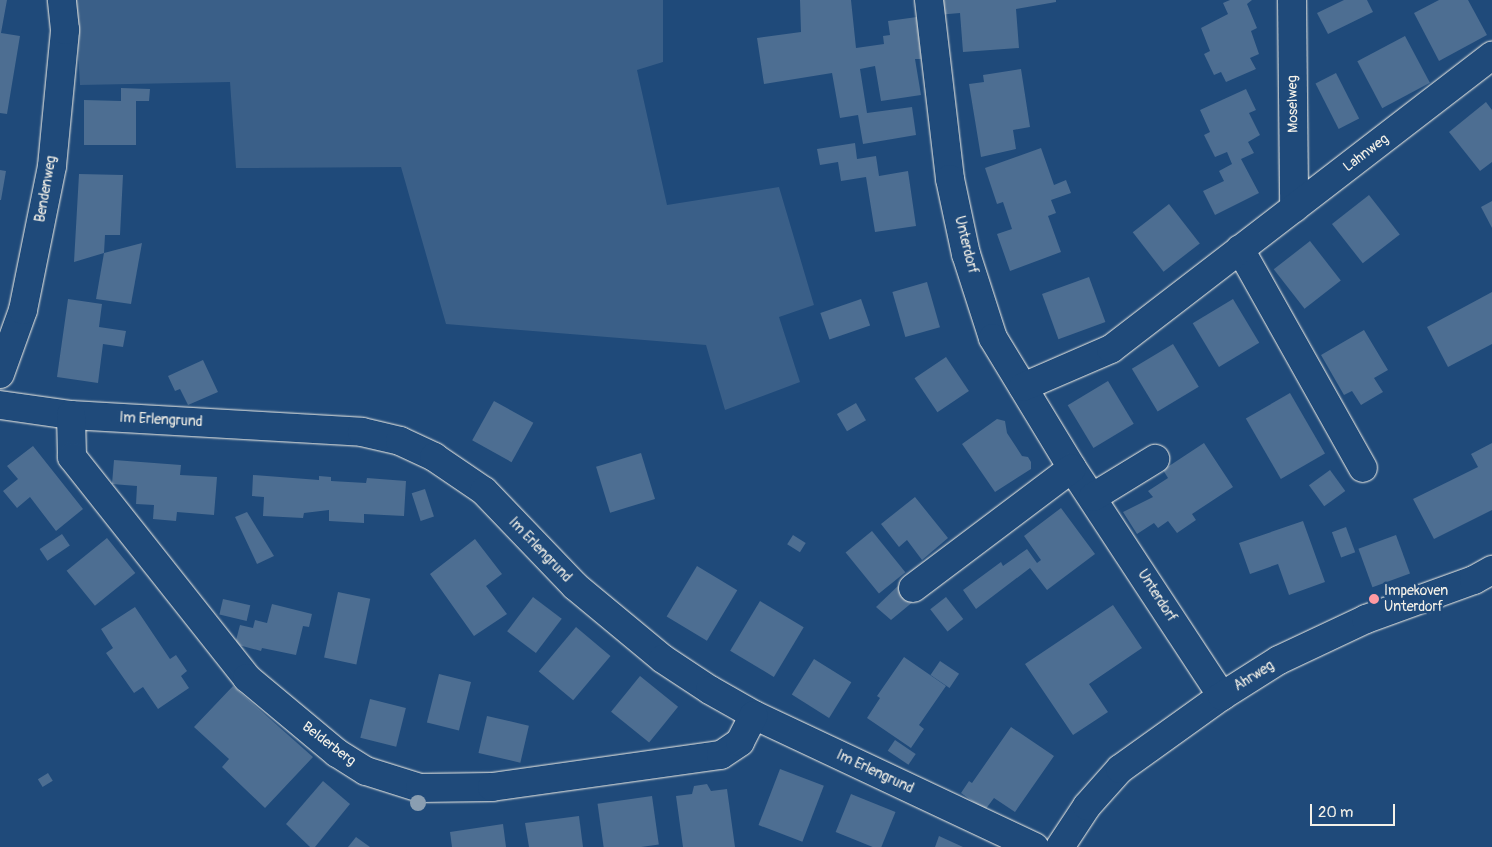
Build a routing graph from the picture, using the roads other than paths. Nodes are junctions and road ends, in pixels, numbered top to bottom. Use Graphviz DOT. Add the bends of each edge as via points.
graph roads {
  1 [pos="62,0"];
  2 [pos="929,0"];
  3 [pos="1292,0"];
  4 [pos="1492,56"];
  5 [pos="1294,208"];
  6 [pos="1240,249"];
  7 [pos="0,374"];
  8 [pos="1023,387"];
  9 [pos="0,405"];
  10 [pos="71,415"];
  11 [pos="1154,458"];
  12 [pos="1072,468"];
  13 [pos="1363,468"];
  14 [pos="1093,497"];
  15 [pos="1492,570"];
  16 [pos="913,588"];
  17 [pos="1222,696"];
  18 [pos="754,715"];
  19 [pos="1035,847"];
  20 [pos="1060,847"];
  1 -- 7 [label="street, Bendenweg" via="65,30 52,166 23,310"];
  2 -- 8 [label="street, Unterdorf" via="950,178 966,254 993,338"];
  3 -- 5 [label="street, Moselweg"];
  4 -- 5 [label="street, Lahnweg"];
  5 -- 6 [label="street, Lahnweg"];
  6 -- 8 [label="street, Lahnweg" via="1111,349"];
  6 -- 13 [label="street"];
  8 -- 12 [label="street, Unterdorf"];
  9 -- 10 [label="street, Im Erlengrund"];
  10 -- 18 [label="street, Im Erlengrund" via="362,432 400,441 434,457 476,486 582,592 663,659"];
  10 -- 18 [label="street, Belderberg" via="72,457 248,678 338,753 366,771 420,788 492,788 712,757 740,742"];
  11 -- 14 [label="street"];
  12 -- 14 [label="street, Unterdorf"];
  12 -- 16 [label="street"];
  14 -- 17 [label="street, Unterdorf"];
  15 -- 17 [label="street, Ahrweg" via="1474,580 1366,619 1279,660"];
  17 -- 20 [label="street, Ahrweg" via="1120,769 1086,806"];
  18 -- 19 [label="street, Im Erlengrund"];
}
